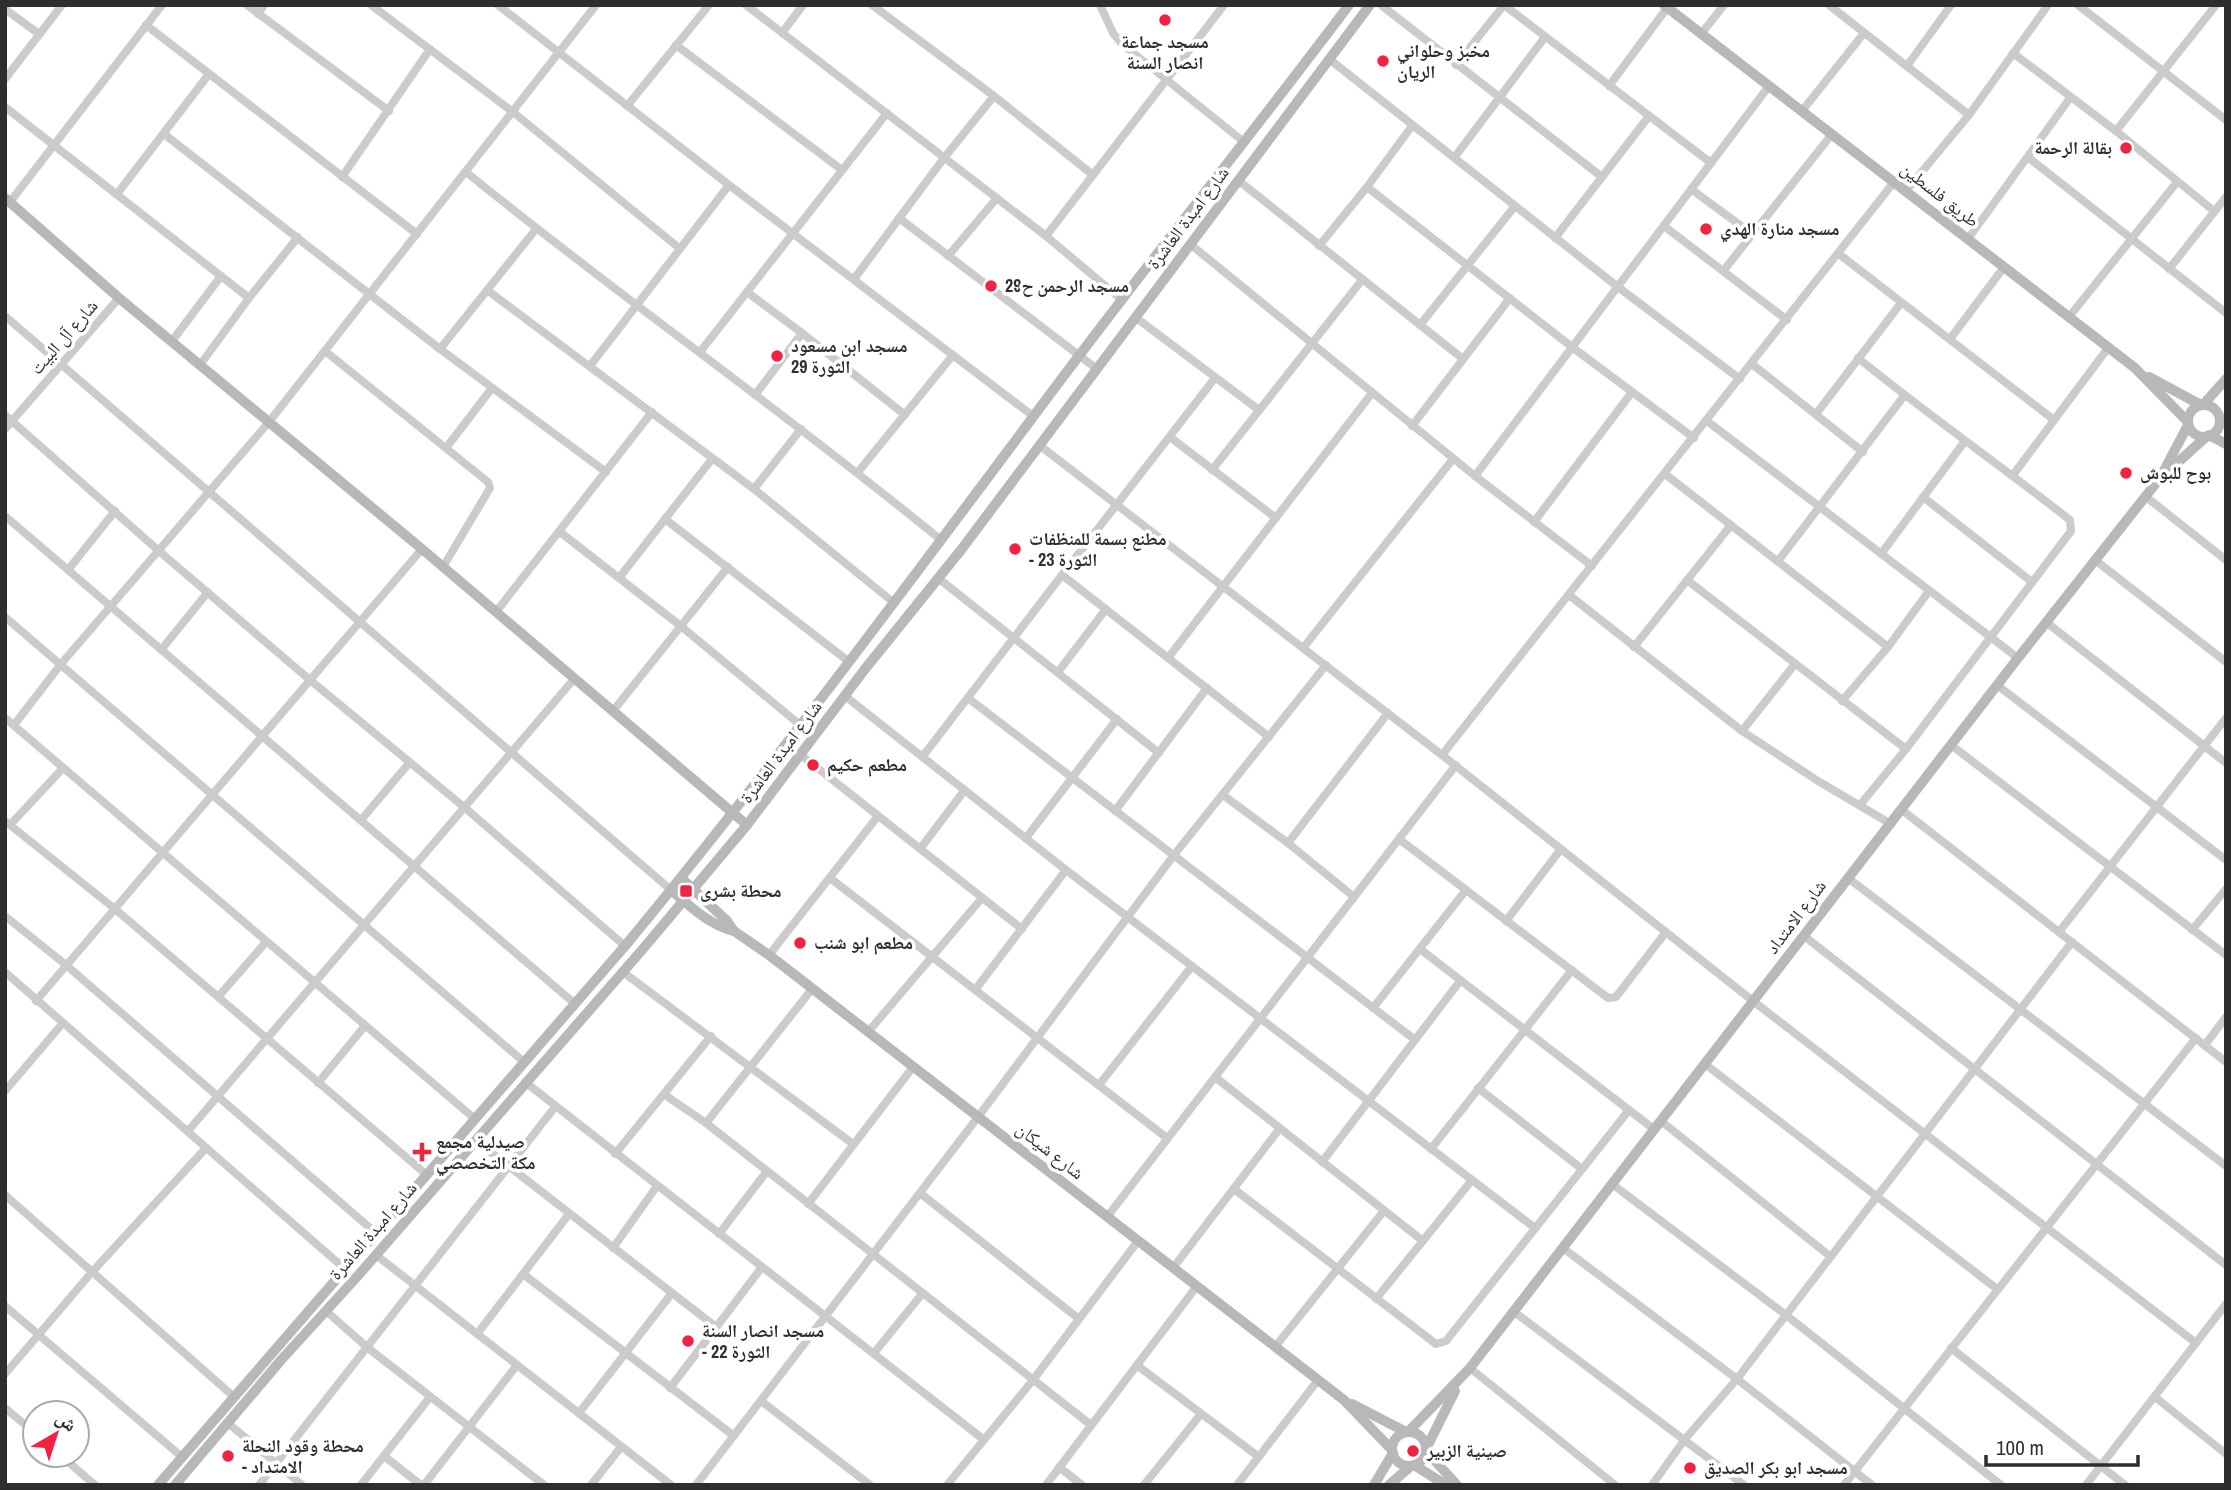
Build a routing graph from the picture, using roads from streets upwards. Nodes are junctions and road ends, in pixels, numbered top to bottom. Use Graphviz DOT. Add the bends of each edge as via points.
graph roads {
  1 [pos="62,5"];
  2 [pos="162,5"];
  3 [pos="247,5"];
  4 [pos="264,5"];
  5 [pos="371,5"];
  6 [pos="498,5"];
  7 [pos="596,5"];
  8 [pos="709,5"];
  9 [pos="746,5"];
  10 [pos="803,5"];
  11 [pos="872,5"];
  12 [pos="1100,5"];
  13 [pos="1224,5"];
  14 [pos="1349,5"];
  15 [pos="1370,5"];
  16 [pos="1381,5"];
  17 [pos="1504,5"];
  18 [pos="1724,5"];
  19 [pos="1829,5"];
  20 [pos="2048,5"];
  21 [pos="2078,5"];
  22 [pos="2202,5"];
  23 [pos="1950,6"];
  24 [pos="1665,7"];
  25 [pos="5,9"];
  26 [pos="2213,9"];
  27 [pos="258,14"];
  28 [pos="146,25"];
  29 [pos="782,33"];
  30 [pos="1864,33"];
  31 [pos="39,34"];
  32 [pos="1701,34"];
  33 [pos="1545,37"];
  34 [pos="676,45"];
  35 [pos="430,49"];
  36 [pos="559,52"];
  37 [pos="2013,53"];
  38 [pos="1329,59"];
  39 [pos="1456,65"];
  40 [pos="1907,66"];
  41 [pos="2163,71"];
  42 [pos="209,74"];
  43 [pos="5,79"];
  44 [pos="1167,80"];
  45 [pos="1609,86"];
  46 [pos="1769,86"];
  47 [pos="993,96"];
  48 [pos="1500,97"];
  49 [pos="2070,98"];
  50 [pos="627,106"];
  51 [pos="5,107"];
  52 [pos="389,111"];
  53 [pos="1802,111"];
  54 [pos="513,112"];
  55 [pos="887,113"];
  56 [pos="1969,115"];
  57 [pos="1649,116"];
  58 [pos="2225,118"];
  59 [pos="1412,126"];
  60 [pos="2116,131"];
  61 [pos="164,134"];
  62 [pos="1832,134"];
  63 [pos="1244,142"];
  64 [pos="53,146"];
  65 [pos="944,158"];
  66 [pos="1454,158"];
  67 [pos="2029,158"];
  68 [pos="1711,163"];
  69 [pos="842,170"];
  70 [pos="466,172"];
  71 [pos="1093,175"];
  72 [pos="342,177"];
  73 [pos="1602,177"];
  74 [pos="1239,181"];
  75 [pos="2177,181"];
  76 [pos="1894,182"];
  77 [pos="729,185"];
  78 [pos="1367,187"];
  79 [pos="1692,189"];
  80 [pos="1906,191"];
  81 [pos="117,194"];
  82 [pos="2226,197"];
  83 [pos="996,198"];
  84 [pos="8,200"];
  85 [pos="1515,206"];
  86 [pos="2214,211"];
  87 [pos="899,218"];
  88 [pos="1664,226"];
  89 [pos="536,229"];
  90 [pos="793,232"];
  91 [pos="417,234"];
  92 [pos="1752,234"];
  93 [pos="1046,236"];
  94 [pos="298,237"];
  95 [pos="1555,238"];
  96 [pos="1968,239"];
  97 [pos="2132,239"];
  98 [pos="1189,244"];
  99 [pos="1319,246"];
  100 [pos="679,248"];
  101 [pos="1839,254"];
  102 [pos="948,256"];
  103 [pos="1468,265"];
  104 [pos="2004,267"];
  105 [pos="2169,269"];
  106 [pos="1724,270"];
  107 [pos="221,276"];
  108 [pos="854,279"];
  109 [pos="1362,280"];
  110 [pos="1618,286"];
  111 [pos="488,290"];
  112 [pos="747,292"];
  113 [pos="369,295"];
  114 [pos="119,298"];
  115 [pos="249,298"];
  116 [pos="1510,298"];
  117 [pos="1122,300"];
  118 [pos="1901,303"];
  119 [pos="637,305"];
  120 [pos="2226,313"];
  121 [pos="5,316"];
  122 [pos="1135,317"];
  123 [pos="2069,317"];
  124 [pos="1787,320"];
  125 [pos="1420,325"];
  126 [pos="803,333"];
  127 [pos="1950,339"];
  128 [pos="172,341"];
  129 [pos="1312,344"];
  130 [pos="1572,347"];
  131 [pos="2108,348"];
  132 [pos="440,349"];
  133 [pos="325,351"];
  134 [pos="700,352"];
  135 [pos="953,355"];
  136 [pos="1079,356"];
  137 [pos="1858,358"];
  138 [pos="1463,359"];
  139 [pos="1752,364"];
  140 [pos="62,365"];
  141 [pos="200,365"];
  142 [pos="590,366"];
  143 [pos="2135,368"];
  144 [pos="1097,369"];
  145 [pos="1215,378"];
  146 [pos="1740,379"];
  147 [pos="2226,379"];
  148 [pos="492,387"];
  149 [pos="1632,392"];
  150 [pos="1372,393"];
  151 [pos="755,395"];
  152 [pos="1904,396"];
  153 [pos="2202,405"];
  154 [pos="2226,405"];
  155 [pos="1259,411"];
  156 [pos="652,412"];
  157 [pos="1816,414"];
  158 [pos="905,415"];
  159 [pos="1033,416"];
  160 [pos="9,418"];
  161 [pos="2054,420"];
  162 [pos="1707,421"];
  163 [pos="2221,421"];
  164 [pos="269,422"];
  165 [pos="2188,424"];
  166 [pos="1412,426"];
  167 [pos="5,429"];
  168 [pos="801,429"];
  169 [pos="2208,436"];
  170 [pos="1170,437"];
  171 [pos="1694,438"];
  172 [pos="1965,441"];
  173 [pos="2226,444"];
  174 [pos="1039,445"];
  175 [pos="446,448"];
  176 [pos="1863,452"];
  177 [pos="712,458"];
  178 [pos="1453,459"];
  179 [pos="1212,470"];
  180 [pos="606,472"];
  181 [pos="858,472"];
  182 [pos="1665,474"];
  183 [pos="2013,475"];
  184 [pos="1475,476"];
  185 [pos="2160,478"];
  186 [pos="754,489"];
  187 [pos="210,492"];
  188 [pos="2145,496"];
  189 [pos="1923,497"];
  190 [pos="1115,505"];
  191 [pos="1820,507"];
  192 [pos="115,511"];
  193 [pos="5,516"];
  194 [pos="1276,518"];
  195 [pos="665,519"];
  196 [pos="1534,522"];
  197 [pos="1731,525"];
  198 [pos="560,532"];
  199 [pos="941,540"];
  200 [pos="422,549"];
  201 [pos="159,551"];
  202 [pos="1881,554"];
  203 [pos="2095,560"];
  204 [pos="2226,560"];
  205 [pos="1778,561"];
  206 [pos="1592,566"];
  207 [pos="443,567"];
  208 [pos="728,567"];
  209 [pos="68,570"];
  210 [pos="1062,575"];
  211 [pos="619,578"];
  212 [pos="938,578"];
  213 [pos="1688,580"];
  214 [pos="909,582"];
  215 [pos="2032,582"];
  216 [pos="1223,586"];
  217 [pos="1929,591"];
  218 [pos="208,592"];
  219 [pos="924,595"];
  220 [pos="1569,596"];
  221 [pos="894,602"];
  222 [pos="110,607"];
  223 [pos="1106,610"];
  224 [pos="496,612"];
  225 [pos="5,617"];
  226 [pos="360,622"];
  227 [pos="2046,622"];
  228 [pos="682,626"];
  229 [pos="1014,638"];
  230 [pos="1991,639"];
  231 [pos="1634,647"];
  232 [pos="1888,647"];
  233 [pos="1303,648"];
  234 [pos="161,650"];
  235 [pos="1168,658"];
  236 [pos="2018,658"];
  237 [pos="848,661"];
  238 [pos="2226,662"];
  239 [pos="61,664"];
  240 [pos="1795,664"];
  241 [pos="1326,665"];
  242 [pos="1058,672"];
  243 [pos="574,679"];
  244 [pos="310,680"];
  245 [pos="1997,685"];
  246 [pos="1208,688"];
  247 [pos="845,696"];
  248 [pos="968,698"];
  249 [pos="1842,701"];
  250 [pos="612,711"];
  251 [pos="1388,713"];
  252 [pos="5,718"];
  253 [pos="2226,718"];
  254 [pos="1117,719"];
  255 [pos="799,724"];
  256 [pos="14,725"];
  257 [pos="1742,731"];
  258 [pos="262,736"];
  259 [pos="1269,737"];
  260 [pos="1951,745"];
  261 [pos="2204,746"];
  262 [pos="1906,749"];
  263 [pos="1159,753"];
  264 [pos="513,754"];
  265 [pos="801,755"];
  266 [pos="1443,755"];
  267 [pos="923,756"];
  268 [pos="410,762"];
  269 [pos="2226,763"];
  270 [pos="1456,765"];
  271 [pos="63,768"];
  272 [pos="1072,779"];
  273 [pos="964,791"];
  274 [pos="213,795"];
  275 [pos="1223,795"];
  276 [pos="1860,805"];
  277 [pos="2157,806"];
  278 [pos="464,807"];
  279 [pos="1902,810"];
  280 [pos="1115,811"];
  281 [pos="730,813"];
  282 [pos="878,817"];
  283 [pos="361,820"];
  284 [pos="8,823"];
  285 [pos="1891,824"];
  286 [pos="747,825"];
  287 [pos="1026,838"];
  288 [pos="1399,839"];
  289 [pos="1288,843"];
  290 [pos="920,849"];
  291 [pos="1561,849"];
  292 [pos="162,853"];
  293 [pos="1174,855"];
  294 [pos="2226,860"];
  295 [pos="414,865"];
  296 [pos="2110,866"];
  297 [pos="1066,870"];
  298 [pos="681,878"];
  299 [pos="830,878"];
  300 [pos="1848,878"];
  301 [pos="694,888"];
  302 [pos="2226,889"];
  303 [pos="671,890"];
  304 [pos="1466,890"];
  305 [pos="1354,897"];
  306 [pos="982,898"];
  307 [pos="684,901"];
  308 [pos="115,909"];
  309 [pos="5,916"];
  310 [pos="1128,917"];
  311 [pos="1506,921"];
  312 [pos="364,924"];
  313 [pos="1022,929"];
  314 [pos="2193,930"];
  315 [pos="734,931"];
  316 [pos="1666,932"];
  317 [pos="2059,932"];
  318 [pos="1804,936"];
  319 [pos="266,942"];
  320 [pos="2072,942"];
  321 [pos="625,946"];
  322 [pos="1420,949"];
  323 [pos="769,955"];
  324 [pos="2226,955"];
  325 [pos="932,958"];
  326 [pos="1308,958"];
  327 [pos="66,965"];
  328 [pos="1192,966"];
  329 [pos="1572,970"];
  330 [pos="5,972"];
  331 [pos="623,972"];
  332 [pos="1460,981"];
  333 [pos="313,984"];
  334 [pos="812,989"];
  335 [pos="975,990"];
  336 [pos="218,997"];
  337 [pos="36,1001"];
  338 [pos="1753,1001"];
  339 [pos="574,1003"];
  340 [pos="1373,1008"];
  341 [pos="2020,1010"];
  342 [pos="2226,1017"];
  343 [pos="1261,1018"];
  344 [pos="62,1024"];
  345 [pos="364,1027"];
  346 [pos="1524,1030"];
  347 [pos="868,1032"];
  348 [pos="711,1036"];
  349 [pos="265,1038"];
  350 [pos="1037,1038"];
  351 [pos="2196,1038"];
  352 [pos="1414,1039"];
  353 [pos="2205,1045"];
  354 [pos="524,1062"];
  355 [pos="2226,1062"];
  356 [pos="1705,1064"];
  357 [pos="751,1066"];
  358 [pos="913,1067"];
  359 [pos="1975,1069"];
  360 [pos="1215,1077"];
  361 [pos="525,1082"];
  362 [pos="318,1083"];
  363 [pos="1099,1086"];
  364 [pos="1478,1088"];
  365 [pos="5,1091"];
  366 [pos="665,1095"];
  367 [pos="217,1096"];
  368 [pos="1368,1101"];
  369 [pos="2143,1104"];
  370 [pos="555,1107"];
  371 [pos="1629,1110"];
  372 [pos="978,1117"];
  373 [pos="475,1119"];
  374 [pos="706,1123"];
  375 [pos="1658,1125"];
  376 [pos="1280,1128"];
  377 [pos="187,1131"];
  378 [pos="1926,1134"];
  379 [pos="1167,1138"];
  380 [pos="475,1140"];
  381 [pos="853,1144"];
  382 [pos="206,1148"];
  383 [pos="1431,1149"];
  384 [pos="615,1154"];
  385 [pos="1322,1162"];
  386 [pos="2096,1164"];
  387 [pos="2226,1167"];
  388 [pos="509,1168"];
  389 [pos="1582,1169"];
  390 [pos="767,1171"];
  391 [pos="427,1175"];
  392 [pos="1472,1180"];
  393 [pos="1612,1184"];
  394 [pos="657,1186"];
  395 [pos="1234,1189"];
  396 [pos="920,1193"];
  397 [pos="5,1195"];
  398 [pos="1877,1196"];
  399 [pos="808,1204"];
  400 [pos="1383,1212"];
  401 [pos="569,1214"];
  402 [pos="1107,1217"];
  403 [pos="2047,1227"];
  404 [pos="1535,1228"];
  405 [pos="377,1234"];
  406 [pos="719,1234"];
  407 [pos="1138,1241"];
  408 [pos="1423,1241"];
  409 [pos="612,1248"];
  410 [pos="1563,1248"];
  411 [pos="376,1255"];
  412 [pos="873,1255"];
  413 [pos="1831,1257"];
  414 [pos="2226,1265"];
  415 [pos="762,1267"];
  416 [pos="1173,1268"];
  417 [pos="345,1269"];
  418 [pos="1338,1269"];
  419 [pos="92,1272"];
  420 [pos="523,1274"];
  421 [pos="415,1286"];
  422 [pos="1197,1286"];
  423 [pos="1997,1289"];
  424 [pos="672,1293"];
  425 [pos="922,1294"];
  426 [pos="1376,1299"];
  427 [pos="2226,1304"];
  428 [pos="5,1306"];
  429 [pos="326,1311"];
  430 [pos="1513,1311"];
  431 [pos="1786,1315"];
  432 [pos="826,1316"];
  433 [pos="1079,1319"];
  434 [pos="716,1327"];
  435 [pos="39,1334"];
  436 [pos="477,1334"];
  437 [pos="2196,1343"];
  438 [pos="1275,1347"];
  439 [pos="368,1348"];
  440 [pos="1951,1348"];
  441 [pos="272,1351"];
  442 [pos="625,1352"];
  443 [pos="874,1353"];
  444 [pos="282,1359"];
  445 [pos="517,1365"];
  446 [pos="1138,1366"];
  447 [pos="1470,1368"];
  448 [pos="5,1374"];
  449 [pos="1461,1379"];
  450 [pos="1737,1379"];
  451 [pos="1033,1380"];
  452 [pos="1318,1380"];
  453 [pos="670,1388"];
  454 [pos="233,1396"];
  455 [pos="430,1397"];
  456 [pos="2155,1397"];
  457 [pos="1344,1400"];
  458 [pos="761,1401"];
  459 [pos="5,1408"];
  460 [pos="1904,1408"];
  461 [pos="579,1413"];
  462 [pos="1201,1414"];
  463 [pos="21,1421"];
  464 [pos="229,1424"];
  465 [pos="1091,1425"];
  466 [pos="469,1427"];
  467 [pos="1407,1432"];
  468 [pos="734,1436"];
  469 [pos="984,1439"];
  470 [pos="1685,1439"];
  471 [pos="621,1447"];
  472 [pos="1426,1450"];
  473 [pos="1393,1452"];
  474 [pos="2226,1454"];
  475 [pos="384,1456"];
  476 [pos="182,1457"];
  477 [pos="1259,1457"];
  478 [pos="276,1463"];
  479 [pos="2100,1465"];
  480 [pos="1413,1466"];
  481 [pos="1059,1467"];
  482 [pos="76,1469"];
  483 [pos="1855,1471"];
  484 [pos="161,1481"];
  485 [pos="95,1485"];
  486 [pos="176,1485"];
  487 [pos="259,1485"];
  488 [pos="302,1485"];
  489 [pos="361,1485"];
  490 [pos="423,1485"];
  491 [pos="544,1485"];
  492 [pos="591,1485"];
  493 [pos="671,1485"];
  494 [pos="696,1485"];
  495 [pos="870,1485"];
  496 [pos="947,1485"];
  497 [pos="1046,1485"];
  498 [pos="1082,1485"];
  499 [pos="1144,1485"];
  500 [pos="1237,1485"];
  501 [pos="1374,1485"];
  502 [pos="1390,1485"];
  503 [pos="1446,1485"];
  504 [pos="1457,1485"];
  505 [pos="1615,1485"];
  506 [pos="1652,1485"];
  507 [pos="1744,1485"];
  508 [pos="1844,1485"];
  509 [pos="1872,1485"];
  510 [pos="2001,1485"];
  511 [pos="2086,1485"];
  512 [pos="2125,1485"];
  1 -- 31 [label="street"];
  2 -- 28 [label="street"];
  3 -- 27 [label="street"];
  4 -- 27 [label="street"];
  5 -- 35 [label="street"];
  6 -- 36 [label="street"];
  7 -- 36 [label="street"];
  8 -- 34 [label="street"];
  9 -- 29 [label="street"];
  10 -- 29 [label="street"];
  11 -- 47 [label="street"];
  12 -- 44 [label="street" via="1112,33"];
  13 -- 44 [label="street"];
  14 -- 63 [label="street, شارع امبدة العاشرة"];
  15 -- 38 [label="street, شارع امبدة العاشرة"];
  16 -- 39 [label="street"];
  17 -- 33 [label="street"];
  17 -- 39 [label="street"];
  18 -- 32 [label="street"];
  19 -- 30 [label="street"];
  20 -- 37 [label="street"];
  21 -- 41 [label="street"];
  22 -- 26 [label="street"];
  23 -- 40 [label="street"];
  24 -- 32 [label="street, طريق فلسطين"];
  24 -- 45 [label="street"];
  25 -- 31 [label="street"];
  26 -- 41 [label="street"];
  27 -- 52 [label="street"];
  28 -- 42 [label="street"];
  28 -- 64 [label="street"];
  29 -- 55 [label="street"];
  30 -- 40 [label="street"];
  30 -- 53 [label="street"];
  31 -- 43 [label="street"];
  32 -- 46 [label="street, طريق فلسطين"];
  33 -- 45 [label="street"];
  33 -- 48 [label="street"];
  34 -- 50 [label="street"];
  34 -- 69 [label="street"];
  35 -- 52 [label="street"];
  35 -- 54 [label="street"];
  36 -- 50 [label="street"];
  36 -- 54 [label="street"];
  37 -- 49 [label="street"];
  37 -- 56 [label="street"];
  38 -- 59 [label="street"];
  38 -- 74 [label="street, شارع امبدة العاشرة"];
  39 -- 48 [label="street"];
  40 -- 56 [label="street"];
  41 -- 58 [label="street"];
  41 -- 60 [label="street"];
  42 -- 61 [label="street"];
  42 -- 72 [label="street"];
  44 -- 63 [label="street"];
  44 -- 71 [label="street"];
  45 -- 57 [label="street"];
  46 -- 53 [label="street, طريق فلسطين"];
  46 -- 68 [label="street"];
  47 -- 65 [label="street"];
  47 -- 71 [label="street"];
  48 -- 66 [label="street"];
  48 -- 73 [label="street"];
  49 -- 60 [label="street"];
  49 -- 67 [label="street"];
  50 -- 77 [label="street"];
  51 -- 64 [label="street"];
  52 -- 72 [label="street"];
  53 -- 62 [label="street, طريق فلسطين"];
  54 -- 70 [label="street"];
  54 -- 100 [label="street"];
  55 -- 65 [label="street"];
  55 -- 69 [label="street"];
  56 -- 80 [label="street"];
  57 -- 68 [label="street"];
  57 -- 73 [label="street"];
  59 -- 66 [label="street"];
  59 -- 78 [label="street"];
  60 -- 75 [label="street"];
  61 -- 81 [label="street"];
  61 -- 94 [label="street"];
  62 -- 76 [label="street, طريق فلسطين"];
  62 -- 92 [label="street"];
  63 -- 117 [label="street, شارع امبدة العاشرة"];
  64 -- 81 [label="street"];
  64 -- 84 [label="street"];
  65 -- 83 [label="street"];
  65 -- 87 [label="street"];
  66 -- 85 [label="street"];
  67 -- 96 [label="street"];
  67 -- 97 [label="street"];
  68 -- 79 [label="street"];
  69 -- 90 [label="street"];
  70 -- 89 [label="street"];
  70 -- 91 [label="street"];
  71 -- 93 [label="street"];
  72 -- 91 [label="street"];
  73 -- 95 [label="street"];
  74 -- 98 [label="street, شارع امبدة العاشرة"];
  74 -- 99 [label="street"];
  75 -- 86 [label="street"];
  75 -- 97 [label="street"];
  76 -- 80 [label="street, طريق فلسطين"];
  76 -- 101 [label="street"];
  77 -- 90 [label="street"];
  77 -- 100 [label="street"];
  78 -- 99 [label="street"];
  78 -- 103 [label="street"];
  79 -- 88 [label="street"];
  79 -- 92 [label="street"];
  80 -- 96 [label="street, طريق فلسطين"];
  81 -- 107 [label="street"];
  82 -- 86 [label="street"];
  83 -- 93 [label="street"];
  83 -- 102 [label="street"];
  84 -- 114 [label="street"];
  85 -- 95 [label="street"];
  85 -- 103 [label="street"];
  86 -- 105 [label="street"];
  87 -- 102 [label="street"];
  87 -- 108 [label="street"];
  88 -- 106 [label="street"];
  88 -- 110 [label="street"];
  89 -- 111 [label="street"];
  89 -- 119 [label="street"];
  90 -- 108 [label="street"];
  90 -- 112 [label="street"];
  91 -- 113 [label="street"];
  92 -- 106 [label="street"];
  93 -- 117 [label="street"];
  94 -- 113 [label="street"];
  94 -- 115 [label="street"];
  95 -- 110 [label="street"];
  96 -- 104 [label="street, طريق فلسطين"];
  97 -- 105 [label="street"];
  97 -- 123 [label="street"];
  98 -- 122 [label="street, شارع امبدة العاشرة"];
  98 -- 129 [label="street"];
  99 -- 109 [label="street"];
  100 -- 119 [label="street"];
  101 -- 118 [label="street"];
  101 -- 124 [label="street"];
  102 -- 136 [label="street"];
  103 -- 116 [label="street"];
  103 -- 125 [label="street"];
  104 -- 123 [label="street, طريق فلسطين"];
  104 -- 127 [label="street"];
  105 -- 120 [label="street"];
  106 -- 124 [label="street"];
  107 -- 115 [label="street"];
  107 -- 128 [label="street"];
  108 -- 135 [label="street"];
  109 -- 125 [label="street"];
  109 -- 129 [label="street"];
  110 -- 130 [label="street"];
  110 -- 146 [label="street"];
  111 -- 132 [label="street"];
  111 -- 142 [label="street"];
  112 -- 126 [label="street"];
  112 -- 134 [label="street"];
  113 -- 132 [label="street"];
  113 -- 133 [label="street"];
  114 -- 128 [label="street"];
  114 -- 140 [label="street, شارع آل البيت"];
  115 -- 141 [label="street"];
  116 -- 130 [label="street"];
  116 -- 138 [label="street"];
  117 -- 136 [label="street, شارع امبدة العاشرة"];
  118 -- 127 [label="street"];
  118 -- 137 [label="street"];
  119 -- 134 [label="street"];
  119 -- 142 [label="street"];
  121 -- 140 [label="street"];
  122 -- 144 [label="street, شارع امبدة العاشرة"];
  122 -- 145 [label="street"];
  123 -- 131 [label="street, طريق فلسطين"];
  124 -- 139 [label="street"];
  125 -- 138 [label="street"];
  126 -- 151 [label="street"];
  126 -- 158 [label="street"];
  127 -- 161 [label="street"];
  128 -- 141 [label="street"];
  129 -- 150 [label="street"];
  129 -- 155 [label="street"];
  130 -- 149 [label="street"];
  130 -- 184 [label="street"];
  131 -- 143 [label="street, طريق فلسطين"];
  131 -- 161 [label="street"];
  132 -- 148 [label="street"];
  133 -- 164 [label="street"];
  133 -- 175 [label="street"];
  134 -- 151 [label="street"];
  135 -- 158 [label="street"];
  135 -- 159 [label="street"];
  136 -- 144 [label="street"];
  136 -- 159 [label="street, شارع امبدة العاشرة"];
  137 -- 152 [label="street"];
  137 -- 157 [label="street"];
  138 -- 166 [label="street"];
  139 -- 146 [label="street"];
  139 -- 157 [label="street"];
  140 -- 160 [label="street, شارع آل البيت"];
  140 -- 187 [label="street"];
  141 -- 164 [label="street"];
  142 -- 156 [label="street"];
  143 -- 153 [label="street"];
  143 -- 165 [label="street, طريق فلسطين"];
  144 -- 174 [label="street, شارع امبدة العاشرة"];
  145 -- 155 [label="street"];
  145 -- 170 [label="street"];
  146 -- 162 [label="street"];
  147 -- 153 [label="street"];
  148 -- 175 [label="street"];
  148 -- 180 [label="street"];
  149 -- 171 [label="street"];
  149 -- 196 [label="street"];
  150 -- 166 [label="street"];
  150 -- 194 [label="street"];
  151 -- 168 [label="street"];
  152 -- 172 [label="street"];
  152 -- 176 [label="street"];
  153 -- 163 [label="street" via="2213,408"];
  153 -- 165 [label="street" via="2191,411"];
  154 -- 163 [label="street"];
  155 -- 179 [label="street"];
  156 -- 177 [label="street"];
  156 -- 180 [label="street"];
  157 -- 176 [label="street"];
  158 -- 181 [label="street"];
  159 -- 199 [label="street, شارع امبدة العاشرة"];
  160 -- 167 [label="street, شارع آل البيت"];
  160 -- 192 [label="street"];
  161 -- 183 [label="street"];
  162 -- 171 [label="street"];
  162 -- 191 [label="street"];
  163 -- 169 [label="street"];
  164 -- 187 [label="street"];
  164 -- 200 [label="street"];
  165 -- 169 [label="street" via="2196,434"];
  165 -- 185 [label="street, شارع الامتداد"];
  166 -- 178 [label="street"];
  168 -- 181 [label="street"];
  168 -- 186 [label="street"];
  169 -- 173 [label="street"];
  169 -- 185 [label="street, شارع الامتداد"];
  170 -- 179 [label="street"];
  170 -- 190 [label="street"];
  171 -- 182 [label="street"];
  172 -- 183 [label="street"];
  172 -- 189 [label="street"];
  174 -- 190 [label="street"];
  174 -- 212 [label="street, شارع امبدة العاشرة"];
  175 -- 207 [label="street" via="490,488"];
  176 -- 191 [label="street"];
  177 -- 186 [label="street"];
  177 -- 195 [label="street"];
  178 -- 184 [label="street"];
  178 -- 233 [label="street"];
  179 -- 194 [label="street"];
  180 -- 198 [label="street"];
  181 -- 199 [label="street"];
  182 -- 197 [label="street"];
  182 -- 206 [label="street"];
  183 -- 215 [label="street" via="2072,525"];
  184 -- 196 [label="street"];
  185 -- 188 [label="street, شارع الامتداد"];
  186 -- 221 [label="street"];
  187 -- 201 [label="street"];
  187 -- 226 [label="street"];
  188 -- 203 [label="street, شارع الامتداد"];
  188 -- 204 [label="street"];
  189 -- 202 [label="street"];
  189 -- 215 [label="street"];
  190 -- 210 [label="street"];
  190 -- 216 [label="street"];
  191 -- 202 [label="street"];
  191 -- 205 [label="street"];
  192 -- 201 [label="street"];
  192 -- 209 [label="street"];
  193 -- 209 [label="street"];
  194 -- 216 [label="street"];
  195 -- 208 [label="street"];
  195 -- 211 [label="street"];
  196 -- 206 [label="street"];
  197 -- 205 [label="street"];
  197 -- 213 [label="street"];
  198 -- 211 [label="street"];
  198 -- 224 [label="street"];
  199 -- 214 [label="street, شارع امبدة العاشرة"];
  200 -- 207 [label="street"];
  200 -- 226 [label="street"];
  201 -- 218 [label="street"];
  201 -- 222 [label="street"];
  202 -- 217 [label="street"];
  203 -- 227 [label="street, شارع الامتداد"];
  203 -- 238 [label="street"];
  205 -- 232 [label="street"];
  206 -- 220 [label="street"];
  207 -- 224 [label="street"];
  208 -- 228 [label="street"];
  208 -- 237 [label="street"];
  209 -- 222 [label="street"];
  210 -- 223 [label="street"];
  210 -- 229 [label="street"];
  211 -- 228 [label="street"];
  212 -- 219 [label="street, شارع امبدة العاشرة"];
  212 -- 229 [label="street"];
  213 -- 231 [label="street"];
  213 -- 240 [label="street"];
  214 -- 219 [label="street"];
  214 -- 221 [label="street, شارع امبدة العاشرة"];
  215 -- 230 [label="street"];
  216 -- 233 [label="street"];
  216 -- 235 [label="street"];
  217 -- 230 [label="street"];
  217 -- 232 [label="street"];
  218 -- 234 [label="street"];
  218 -- 244 [label="street"];
  219 -- 247 [label="street, شارع امبدة العاشرة"];
  220 -- 231 [label="street"];
  220 -- 266 [label="street"];
  221 -- 237 [label="street, شارع امبدة العاشرة"];
  222 -- 234 [label="street"];
  222 -- 239 [label="street"];
  223 -- 235 [label="street"];
  223 -- 242 [label="street"];
  224 -- 243 [label="street"];
  225 -- 239 [label="street"];
  226 -- 244 [label="street"];
  226 -- 264 [label="street"];
  227 -- 236 [label="street, شارع الامتداد"];
  227 -- 261 [label="street"];
  228 -- 250 [label="street"];
  228 -- 255 [label="street"];
  229 -- 242 [label="street"];
  229 -- 248 [label="street"];
  230 -- 236 [label="street"];
  230 -- 262 [label="street"];
  231 -- 257 [label="street"];
  232 -- 249 [label="street"];
  233 -- 241 [label="street"];
  234 -- 258 [label="street"];
  235 -- 246 [label="street"];
  236 -- 245 [label="street, شارع الامتداد"];
  237 -- 255 [label="street, شارع امبدة العاشرة"];
  239 -- 256 [label="street"];
  239 -- 274 [label="street"];
  240 -- 249 [label="street"];
  240 -- 257 [label="street"];
  241 -- 251 [label="street"];
  241 -- 259 [label="street"];
  242 -- 254 [label="street"];
  243 -- 250 [label="street"];
  243 -- 264 [label="street"];
  244 -- 258 [label="street"];
  244 -- 268 [label="street"];
  245 -- 260 [label="street, شارع الامتداد"];
  245 -- 277 [label="street"];
  246 -- 259 [label="street"];
  246 -- 263 [label="street"];
  247 -- 265 [label="street, شارع امبدة العاشرة"];
  247 -- 267 [label="street"];
  248 -- 267 [label="street"];
  248 -- 272 [label="street"];
  249 -- 262 [label="street"];
  250 -- 281 [label="street"];
  251 -- 266 [label="street"];
  251 -- 289 [label="street"];
  252 -- 256 [label="street"];
  253 -- 261 [label="street"];
  254 -- 263 [label="street"];
  254 -- 272 [label="street"];
  255 -- 281 [label="street, شارع امبدة العاشرة"];
  256 -- 271 [label="street"];
  257 -- 276 [label="street"];
  258 -- 274 [label="street"];
  258 -- 283 [label="street"];
  259 -- 275 [label="street"];
  260 -- 279 [label="street, شارع الامتداد"];
  260 -- 296 [label="street"];
  261 -- 269 [label="street"];
  261 -- 277 [label="street"];
  262 -- 276 [label="street"];
  263 -- 280 [label="street"];
  264 -- 278 [label="street"];
  264 -- 303 [label="street"];
  265 -- 282 [label="street"];
  265 -- 286 [label="street, شارع امبدة العاشرة"];
  266 -- 270 [label="street"];
  267 -- 273 [label="street"];
  268 -- 278 [label="street"];
  268 -- 283 [label="street"];
  270 -- 288 [label="street"];
  270 -- 291 [label="street"];
  271 -- 284 [label="street"];
  271 -- 292 [label="street"];
  272 -- 280 [label="street"];
  272 -- 287 [label="street"];
  273 -- 287 [label="street"];
  273 -- 290 [label="street"];
  274 -- 292 [label="street"];
  274 -- 312 [label="street"];
  275 -- 289 [label="street"];
  275 -- 293 [label="street"];
  276 -- 285 [label="street"];
  277 -- 294 [label="street"];
  277 -- 296 [label="street"];
  278 -- 295 [label="street"];
  278 -- 321 [label="street"];
  279 -- 285 [label="street, شارع الامتداد"];
  279 -- 317 [label="street"];
  280 -- 293 [label="street"];
  281 -- 286 [label="street"];
  281 -- 298 [label="street, شارع امبدة العاشرة"];
  282 -- 290 [label="street"];
  282 -- 299 [label="street"];
  283 -- 295 [label="street"];
  284 -- 308 [label="street"];
  285 -- 300 [label="street, شارع الامتداد"];
  286 -- 301 [label="street, شارع امبدة العاشرة"];
  287 -- 297 [label="street"];
  288 -- 304 [label="street"];
  288 -- 305 [label="street"];
  289 -- 305 [label="street"];
  290 -- 306 [label="street"];
  291 -- 311 [label="street"];
  291 -- 316 [label="street"];
  292 -- 308 [label="street"];
  292 -- 319 [label="street"];
  293 -- 310 [label="street"];
  293 -- 326 [label="street"];
  295 -- 312 [label="street"];
  295 -- 339 [label="street"];
  296 -- 314 [label="street"];
  296 -- 317 [label="street"];
  297 -- 310 [label="street"];
  297 -- 313 [label="street"];
  298 -- 301 [label="street, شارع شيكان"];
  298 -- 303 [label="street, شارع امبدة العاشرة"];
  299 -- 323 [label="street"];
  299 -- 325 [label="street"];
  300 -- 318 [label="street, شارع الامتداد"];
  300 -- 341 [label="street"];
  301 -- 307 [label="street, شارع امبدة العاشرة"];
  301 -- 315 [label="street, شارع شيكان"];
  302 -- 314 [label="street"];
  303 -- 307 [label="street, شارع شيكان"];
  303 -- 321 [label="street, شارع امبدة العاشرة"];
  304 -- 311 [label="street"];
  304 -- 322 [label="street"];
  305 -- 326 [label="street"];
  306 -- 313 [label="street"];
  306 -- 325 [label="street"];
  307 -- 315 [label="street, شارع شيكان" via="710,921"];
  307 -- 331 [label="street, شارع امبدة العاشرة"];
  308 -- 327 [label="street"];
  308 -- 336 [label="street"];
  309 -- 327 [label="street"];
  310 -- 328 [label="street"];
  310 -- 350 [label="street"];
  311 -- 329 [label="street"];
  312 -- 333 [label="street"];
  312 -- 354 [label="street"];
  313 -- 335 [label="street"];
  314 -- 324 [label="street"];
  315 -- 323 [label="street, شارع شيكان"];
  316 -- 329 [label="street" via="1612,999"];
  316 -- 338 [label="street"];
  317 -- 320 [label="street"];
  318 -- 338 [label="street, شارع الامتداد"];
  318 -- 359 [label="street"];
  319 -- 333 [label="street"];
  319 -- 336 [label="street"];
  320 -- 341 [label="street"];
  320 -- 351 [label="street"];
  321 -- 339 [label="street, شارع امبدة العاشرة"];
  322 -- 332 [label="street"];
  322 -- 340 [label="street"];
  323 -- 334 [label="street, شارع شيكان"];
  325 -- 335 [label="street"];
  325 -- 347 [label="street"];
  326 -- 340 [label="street"];
  326 -- 343 [label="street"];
  327 -- 337 [label="street"];
  327 -- 367 [label="street"];
  328 -- 343 [label="street"];
  328 -- 363 [label="street"];
  329 -- 346 [label="street"];
  330 -- 337 [label="street"];
  331 -- 348 [label="street"];
  331 -- 361 [label="street, شارع امبدة العاشرة"];
  332 -- 346 [label="street"];
  332 -- 352 [label="street"];
  333 -- 345 [label="street"];
  333 -- 349 [label="street"];
  334 -- 347 [label="street, شارع شيكان"];
  334 -- 357 [label="street"];
  335 -- 350 [label="street"];
  336 -- 349 [label="street"];
  337 -- 344 [label="street"];
  338 -- 356 [label="street, شارع الامتداد"];
  338 -- 378 [label="street"];
  339 -- 354 [label="street, شارع امبدة العاشرة"];
  340 -- 352 [label="street"];
  341 -- 359 [label="street"];
  341 -- 369 [label="street"];
  342 -- 353 [label="street"];
  343 -- 360 [label="street"];
  343 -- 368 [label="street"];
  344 -- 365 [label="street"];
  344 -- 377 [label="street"];
  345 -- 362 [label="street"];
  345 -- 373 [label="street"];
  346 -- 364 [label="street"];
  346 -- 371 [label="street"];
  347 -- 358 [label="street, شارع شيكان"];
  348 -- 357 [label="street"];
  348 -- 366 [label="street"];
  349 -- 362 [label="street"];
  349 -- 367 [label="street"];
  350 -- 363 [label="street"];
  350 -- 372 [label="street"];
  351 -- 353 [label="street"];
  351 -- 369 [label="street"];
  352 -- 368 [label="street"];
  353 -- 355 [label="street"];
  354 -- 373 [label="street, شارع امبدة العاشرة"];
  356 -- 375 [label="street, شارع الامتداد"];
  356 -- 398 [label="street"];
  357 -- 374 [label="street"];
  357 -- 381 [label="street"];
  358 -- 372 [label="street, شارع شيكان"];
  358 -- 381 [label="street"];
  359 -- 378 [label="street"];
  359 -- 386 [label="street"];
  360 -- 376 [label="street"];
  360 -- 379 [label="street"];
  361 -- 370 [label="street"];
  361 -- 380 [label="street, شارع امبدة العاشرة"];
  362 -- 391 [label="street"];
  363 -- 379 [label="street"];
  364 -- 383 [label="street"];
  364 -- 389 [label="street"];
  366 -- 374 [label="street"];
  366 -- 384 [label="street"];
  367 -- 377 [label="street"];
  367 -- 405 [label="street"];
  368 -- 383 [label="street"];
  368 -- 385 [label="street"];
  369 -- 386 [label="street"];
  369 -- 387 [label="street"];
  370 -- 384 [label="street"];
  370 -- 388 [label="street"];
  371 -- 375 [label="street"];
  371 -- 389 [label="street"];
  372 -- 396 [label="street"];
  372 -- 402 [label="street, شارع شيكان"];
  373 -- 391 [label="street, شارع امبدة العاشرة"];
  374 -- 390 [label="street"];
  375 -- 393 [label="street, شارع الامتداد"];
  375 -- 413 [label="street"];
  376 -- 385 [label="street"];
  376 -- 395 [label="street"];
  377 -- 382 [label="street"];
  378 -- 398 [label="street"];
  378 -- 403 [label="street"];
  379 -- 402 [label="street"];
  380 -- 388 [label="street"];
  380 -- 411 [label="street, شارع امبدة العاشرة"];
  381 -- 399 [label="street"];
  382 -- 417 [label="street"];
  382 -- 419 [label="street"];
  383 -- 392 [label="street"];
  384 -- 394 [label="street"];
  385 -- 400 [label="street"];
  386 -- 403 [label="street"];
  386 -- 414 [label="street"];
  388 -- 401 [label="street"];
  388 -- 421 [label="street"];
  389 -- 404 [label="street"];
  390 -- 399 [label="street"];
  390 -- 406 [label="street"];
  391 -- 405 [label="street, شارع امبدة العاشرة"];
  392 -- 404 [label="street"];
  392 -- 408 [label="street"];
  393 -- 410 [label="street, شارع الامتداد"];
  393 -- 431 [label="street"];
  394 -- 406 [label="street"];
  394 -- 409 [label="street"];
  395 -- 416 [label="street"];
  395 -- 418 [label="street"];
  396 -- 412 [label="street"];
  396 -- 433 [label="street"];
  397 -- 419 [label="street"];
  398 -- 413 [label="street"];
  398 -- 423 [label="street"];
  399 -- 412 [label="street"];
  400 -- 408 [label="street"];
  400 -- 418 [label="street"];
  401 -- 409 [label="street"];
  401 -- 420 [label="street"];
  402 -- 407 [label="street, شارع شيكان"];
  403 -- 423 [label="street"];
  403 -- 437 [label="street"];
  404 -- 426 [label="street" via="1441,1344"];
  405 -- 417 [label="street, شارع امبدة العاشرة"];
  406 -- 415 [label="street"];
  407 -- 416 [label="street, شارع شيكان"];
  407 -- 433 [label="street"];
  408 -- 426 [label="street"];
  409 -- 424 [label="street"];
  410 -- 430 [label="street, شارع الامتداد"];
  410 -- 450 [label="street"];
  411 -- 421 [label="street"];
  411 -- 429 [label="street, شارع امبدة العاشرة"];
  412 -- 425 [label="street"];
  412 -- 432 [label="street"];
  413 -- 431 [label="street"];
  415 -- 432 [label="street"];
  415 -- 434 [label="street"];
  416 -- 422 [label="street, شارع شيكان"];
  417 -- 441 [label="street, شارع امبدة العاشرة"];
  418 -- 426 [label="street"];
  418 -- 438 [label="street"];
  419 -- 435 [label="street"];
  419 -- 454 [label="street"];
  420 -- 436 [label="street"];
  420 -- 442 [label="street"];
  421 -- 436 [label="street"];
  421 -- 439 [label="street"];
  422 -- 438 [label="street, شارع شيكان"];
  422 -- 446 [label="street"];
  423 -- 440 [label="street"];
  424 -- 434 [label="street"];
  424 -- 442 [label="street"];
  425 -- 443 [label="street"];
  425 -- 451 [label="street"];
  427 -- 437 [label="street"];
  428 -- 435 [label="street"];
  429 -- 439 [label="street"];
  429 -- 444 [label="street, شارع امبدة العاشرة"];
  430 -- 447 [label="street, شارع الامتداد"];
  430 -- 470 [label="street"];
  431 -- 450 [label="street"];
  431 -- 460 [label="street"];
  432 -- 443 [label="street"];
  432 -- 458 [label="street"];
  433 -- 451 [label="street"];
  434 -- 453 [label="street"];
  435 -- 448 [label="street"];
  435 -- 476 [label="street"];
  436 -- 445 [label="street"];
  437 -- 456 [label="street"];
  438 -- 452 [label="street, شارع شيكان"];
  439 -- 455 [label="street"];
  439 -- 478 [label="street"];
  440 -- 460 [label="street"];
  440 -- 479 [label="street"];
  441 -- 444 [label="street"];
  441 -- 454 [label="street, شارع امبدة العاشرة"];
  442 -- 453 [label="street"];
  442 -- 461 [label="street"];
  443 -- 469 [label="street"];
  444 -- 464 [label="street, شارع امبدة العاشرة"];
  445 -- 461 [label="street"];
  445 -- 466 [label="street"];
  446 -- 462 [label="street"];
  446 -- 465 [label="street"];
  447 -- 449 [label="street, شارع الامتداد"];
  447 -- 505 [label="street"];
  449 -- 467 [label="street, شارع الامتداد"];
  449 -- 472 [label="street, شارع الامتداد"];
  450 -- 470 [label="street"];
  450 -- 483 [label="street"];
  451 -- 465 [label="street"];
  451 -- 469 [label="street"];
  452 -- 457 [label="street, شارع شيكان"];
  452 -- 477 [label="street"];
  453 -- 468 [label="street"];
  454 -- 476 [label="street, شارع امبدة العاشرة"];
  455 -- 466 [label="street"];
  455 -- 475 [label="street"];
  456 -- 474 [label="street"];
  456 -- 479 [label="street"];
  457 -- 467 [label="street, شارع شيكان"];
  457 -- 473 [label="street, شارع شيكان"];
  458 -- 468 [label="street"];
  458 -- 495 [label="street"];
  459 -- 463 [label="street"];
  460 -- 483 [label="street"];
  460 -- 510 [label="street"];
  461 -- 471 [label="street"];
  462 -- 477 [label="street"];
  462 -- 499 [label="street"];
  464 -- 478 [label="street"];
  464 -- 486 [label="street, شارع امبدة العاشرة"];
  465 -- 481 [label="street"];
  466 -- 490 [label="street"];
  466 -- 491 [label="street"];
  467 -- 472 [label="street" via="1421,1437"];
  467 -- 473 [label="street" via="1394,1441"];
  468 -- 494 [label="street"];
  469 -- 496 [label="street"];
  470 -- 506 [label="street"];
  470 -- 507 [label="street"];
  471 -- 492 [label="street"];
  471 -- 493 [label="street"];
  472 -- 480 [label="street" via="1421,1462"];
  472 -- 504 [label="street"];
  473 -- 480 [label="street" via="1398,1461"];
  473 -- 501 [label="street"];
  475 -- 489 [label="street"];
  475 -- 490 [label="street"];
  476 -- 484 [label="street, شارع امبدة العاشرة"];
  477 -- 500 [label="street"];
  478 -- 487 [label="street"];
  478 -- 488 [label="street"];
  479 -- 511 [label="street"];
  479 -- 512 [label="street"];
  480 -- 502 [label="street"];
  480 -- 503 [label="street"];
  481 -- 497 [label="street"];
  481 -- 498 [label="street"];
  482 -- 485 [label="street"];
  483 -- 508 [label="street"];
  483 -- 509 [label="street"];
  484 -- 486 [label="street"];
}
